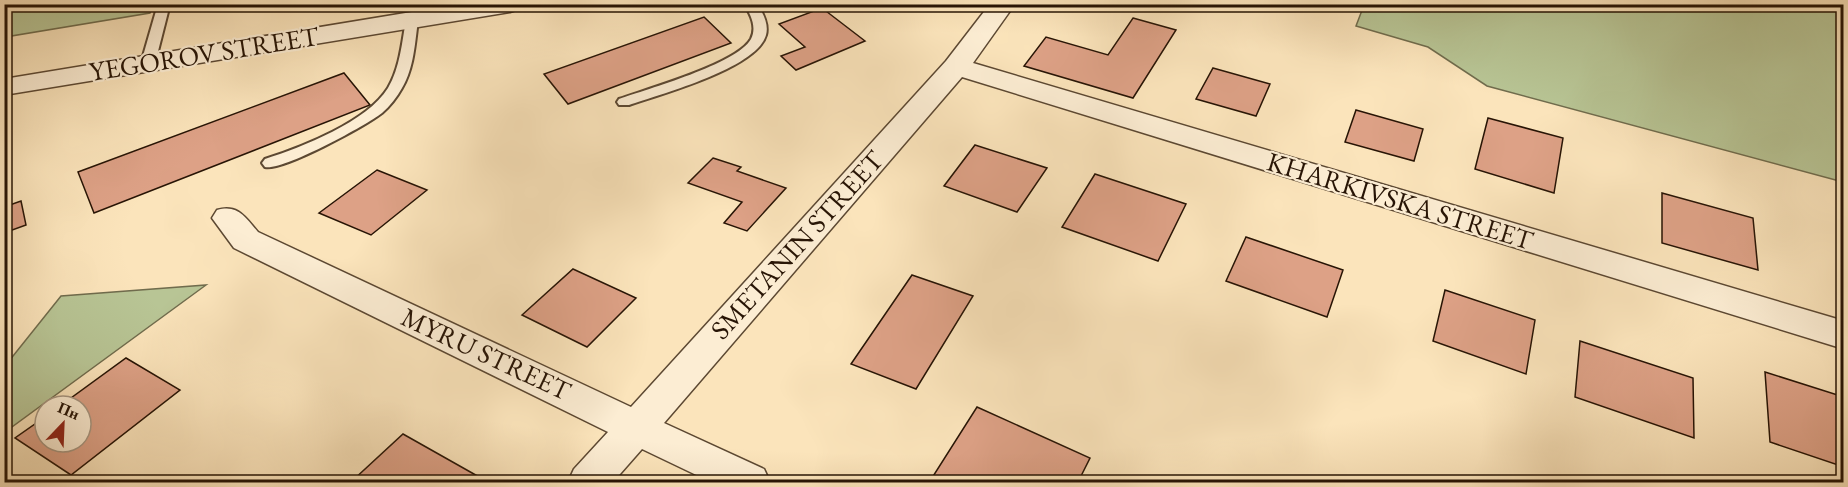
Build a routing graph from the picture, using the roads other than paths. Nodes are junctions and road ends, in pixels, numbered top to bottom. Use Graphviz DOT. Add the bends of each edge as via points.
graph roads {
  1 [pos="164,4"];
  2 [pos="510,4"];
  3 [pos="750,4"];
  4 [pos="1003,4"];
  5 [pos="412,20"];
  6 [pos="148,63"];
  7 [pos="956,67"];
  8 [pos="4,87"];
  9 [pos="624,102"];
  10 [pos="270,163"];
  11 [pos="228,218"];
  12 [pos="1844,335"];
  13 [pos="637,426"];
  14 [pos="588,483"];
  15 [pos="750,483"];
  1 -- 6 [label="lane"];
  2 -- 5 [label="street, YEGOROV STREET"];
  3 -- 9 [label="lane" via="759,16 760,31 752,46 724,65"];
  4 -- 7 [label="street, SMETANIN STREET"];
  5 -- 6 [label="street, YEGOROV STREET"];
  5 -- 10 [label="lane" via="396,87 374,113"];
  6 -- 8 [label="street, YEGOROV STREET"];
  7 -- 12 [label="street, KHARKIVSKA STREET"];
  7 -- 13 [label="street, SMETANIN STREET"];
  11 -- 13 [label="street, MYRU STREET" via="246,240"];
  13 -- 14 [label="street, SMETANIN STREET"];
  13 -- 15 [label="street, MYRU STREET"];
}
